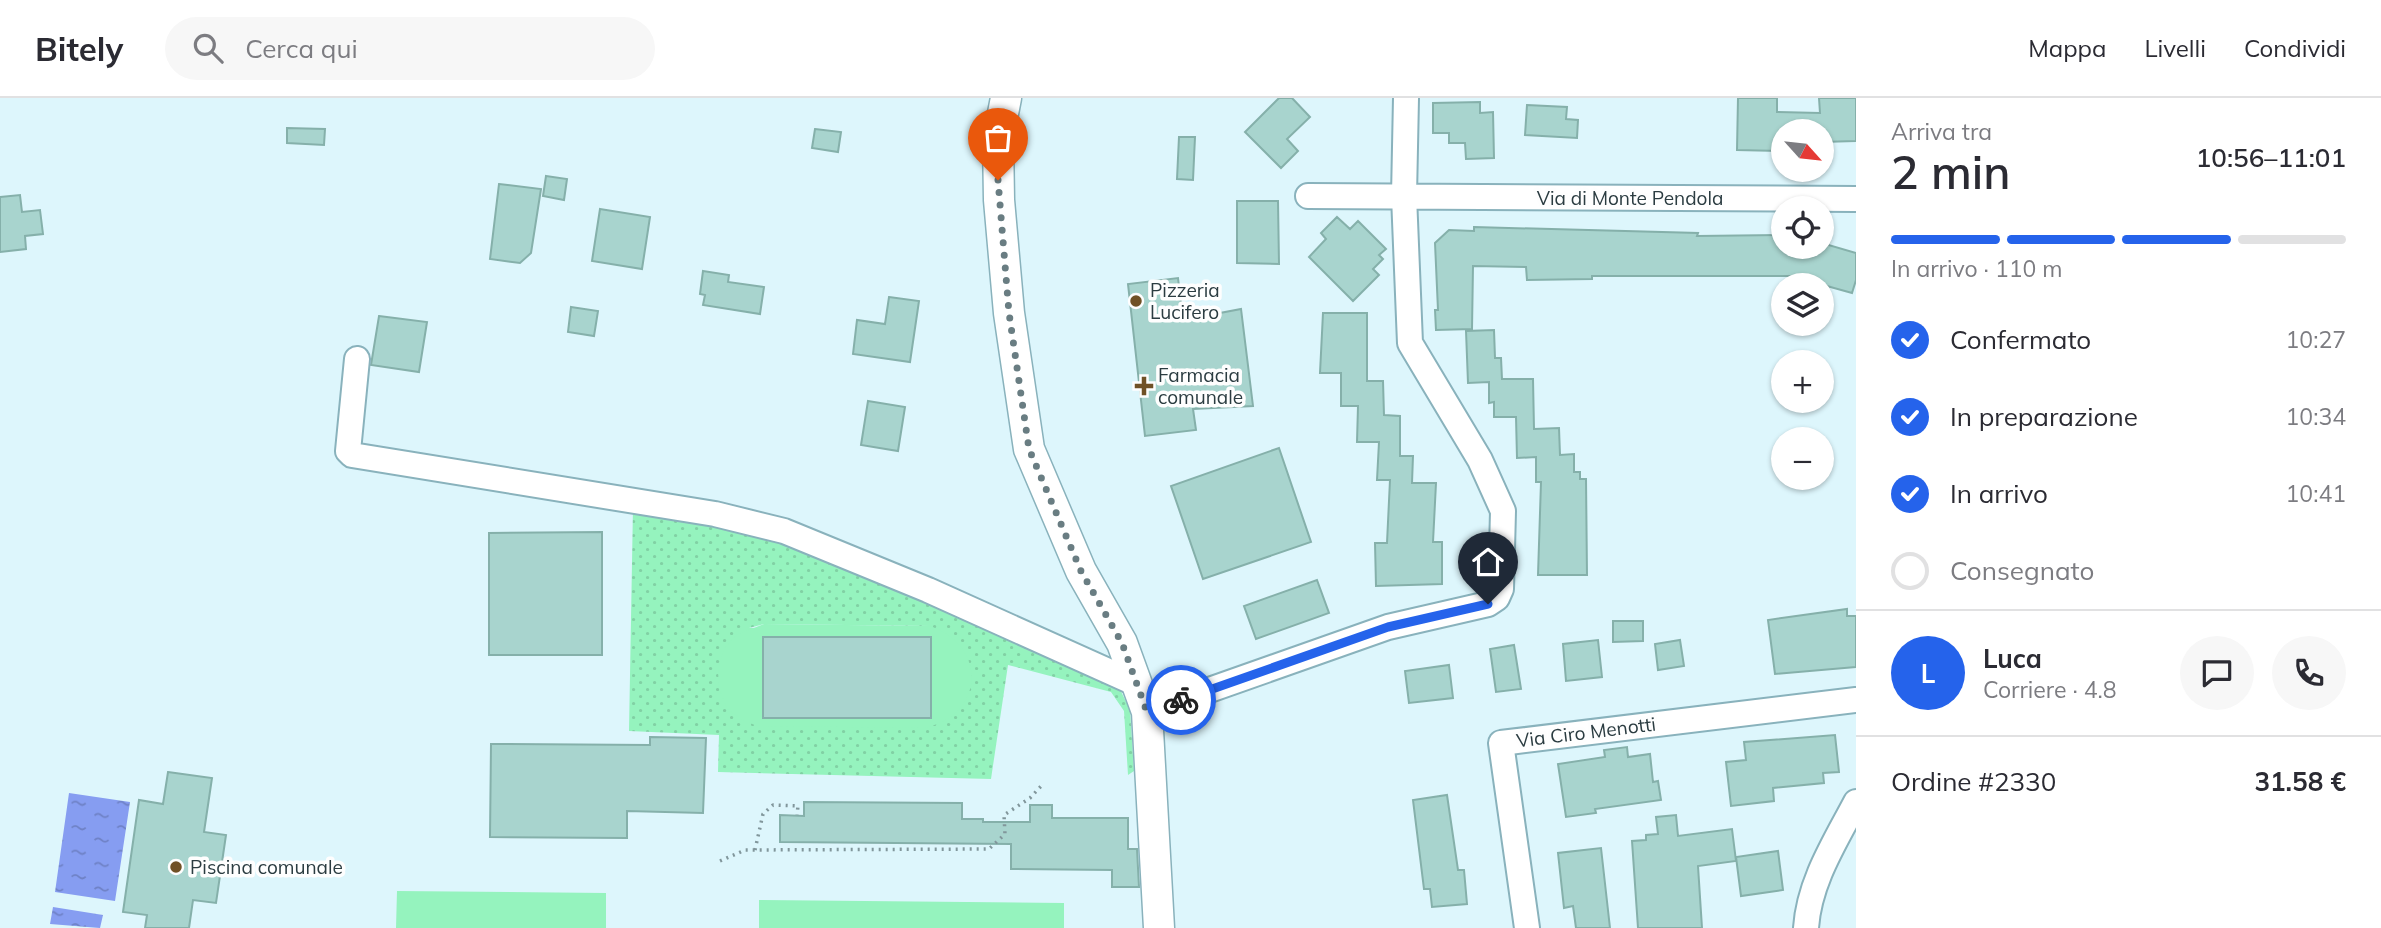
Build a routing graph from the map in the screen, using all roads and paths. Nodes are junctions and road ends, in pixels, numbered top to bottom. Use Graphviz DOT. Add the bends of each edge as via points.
graph roads {
  1 [pos="1006,98"];
  2 [pos="1406,98"];
  3 [pos="1308,196"];
  4 [pos="1404,196"];
  5 [pos="1856,199"];
  6 [pos="357,359"];
  7 [pos="1137,684"];
  8 [pos="1856,700"];
  9 [pos="1147,712"];
  10 [pos="1044,783"];
  11 [pos="1856,802"];
  12 [pos="797,816"];
  13 [pos="755,850"];
  14 [pos="720,861"];
  15 [pos="1159,928"];
  16 [pos="1527,928"];
  17 [pos="1806,928"];
  1 -- 7 [label="street" via="998,139 999,200 1009,313 1029,449 1081,571 1122,643"];
  2 -- 4 [label="street"];
  3 -- 4 [label="street, Via di Monte Pendola"];
  4 -- 5 [label="street, Via di Monte Pendola"];
  4 -- 9 [label="street" via="1410,343 1480,460 1503,511 1501,589 1488,604 1388,627"];
  6 -- 7 [label="street" via="348,451 352,455 702,512 784,531"];
  7 -- 9 [label="street"];
  8 -- 16 [label="street, Via Ciro Menotti" via="1501,743"];
  9 -- 15 [label="street"];
  10 -- 13 [label="path" via="1004,815 1005,834 989,849"];
  11 -- 17 [label="street" via="1811,893"];
  12 -- 13 [label="path" via="798,806 773,805 763,814"];
  13 -- 14 [label="path"];
}
